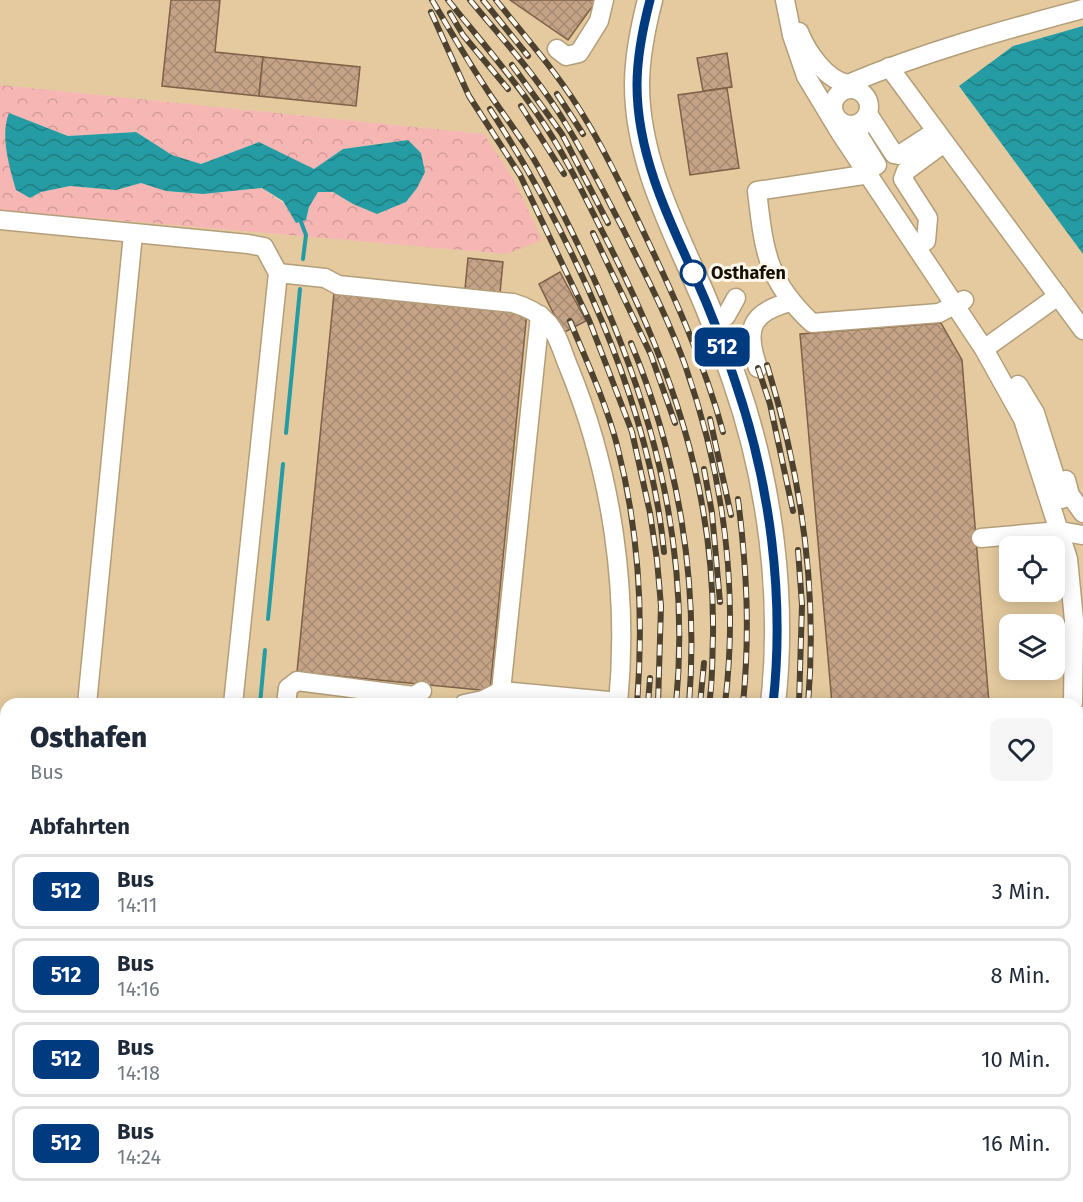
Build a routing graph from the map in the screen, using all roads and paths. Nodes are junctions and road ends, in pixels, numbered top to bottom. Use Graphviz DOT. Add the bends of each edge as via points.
graph roads {
  1 [pos="604,0"];
  2 [pos="650,0"];
  3 [pos="1083,9"];
  4 [pos="557,49"];
  5 [pos="801,49"];
  6 [pos="889,67"];
  7 [pos="835,102"];
  8 [pos="860,110"];
  9 [pos="940,137"];
  10 [pos="866,170"];
  11 [pos="0,220"];
  12 [pos="133,234"];
  13 [pos="926,241"];
  14 [pos="278,273"];
  15 [pos="1058,296"];
  16 [pos="736,298"];
  17 [pos="790,302"];
  18 [pos="960,303"];
  19 [pos="540,315"];
  20 [pos="712,321"];
  21 [pos="1083,330"];
  22 [pos="988,346"];
  23 [pos="763,367"];
  24 [pos="1035,413"];
  25 [pos="1083,513"];
  26 [pos="1074,536"];
  27 [pos="981,538"];
  28 [pos="1083,603"];
  29 [pos="422,691"];
  30 [pos="499,697"];
  31 [pos="88,698"];
  32 [pos="233,698"];
  33 [pos="287,698"];
  34 [pos="519,698"];
  35 [pos="618,698"];
  36 [pos="774,698"];
  37 [pos="1073,698"];
  1 -- 4 [label="lane" via="599,21 579,53 566,56"];
  2 -- 20 [label="main road" via="637,85 643,136 656,188"];
  3 -- 6 [label="lane"];
  5 -- 6 [label="lane" via="839,83 848,84"];
  5 -- 7 [label="lane"];
  5 -- 10 [label="lane" via="806,76"];
  6 -- 8 [label="lane"];
  6 -- 9 [label="lane"];
  7 -- 8 [label="lane" via="837,119"];
  7 -- 8 [label="lane" via="846,89"];
  8 -- 9 [label="lane" via="894,154"];
  8 -- 10 [label="lane"];
  8 -- 13 [label="lane" via="859,136"];
  9 -- 13 [label="lane" via="903,178 928,218"];
  9 -- 15 [label="lane"];
  10 -- 17 [label="lane" via="757,190 765,254"];
  10 -- 18 [label="lane"];
  11 -- 12 [label="lane"];
  12 -- 14 [label="lane" via="264,247"];
  12 -- 31 [label="lane"];
  13 -- 18 [label="lane"];
  14 -- 19 [label="lane" via="325,278 338,285 513,303"];
  14 -- 32 [label="lane"];
  15 -- 21 [label="lane"];
  15 -- 22 [label="lane"];
  16 -- 20 [label="lane" via="726,316"];
  17 -- 18 [label="lane" via="812,323 939,313"];
  17 -- 23 [label="lane" via="770,307 754,323 750,338"];
  18 -- 22 [label="lane"];
  19 -- 30 [label="lane"];
  19 -- 35 [label="lane" via="551,325 573,379 606,489 622,612"];
  20 -- 36 [label="main road" via="736,382 766,512 776,612"];
  22 -- 24 [label="lane"];
  22 -- 26 [label="lane"];
  24 -- 25 [label="lane" via="1054,441 1070,495"];
  24 -- 26 [label="lane"];
  26 -- 27 [label="lane"];
  26 -- 28 [label="lane"];
  26 -- 37 [label="lane" via="1068,559 1074,620"];
  29 -- 33 [label="lane" via="414,696 297,681 288,688"];
  30 -- 34 [label="lane"];
}
